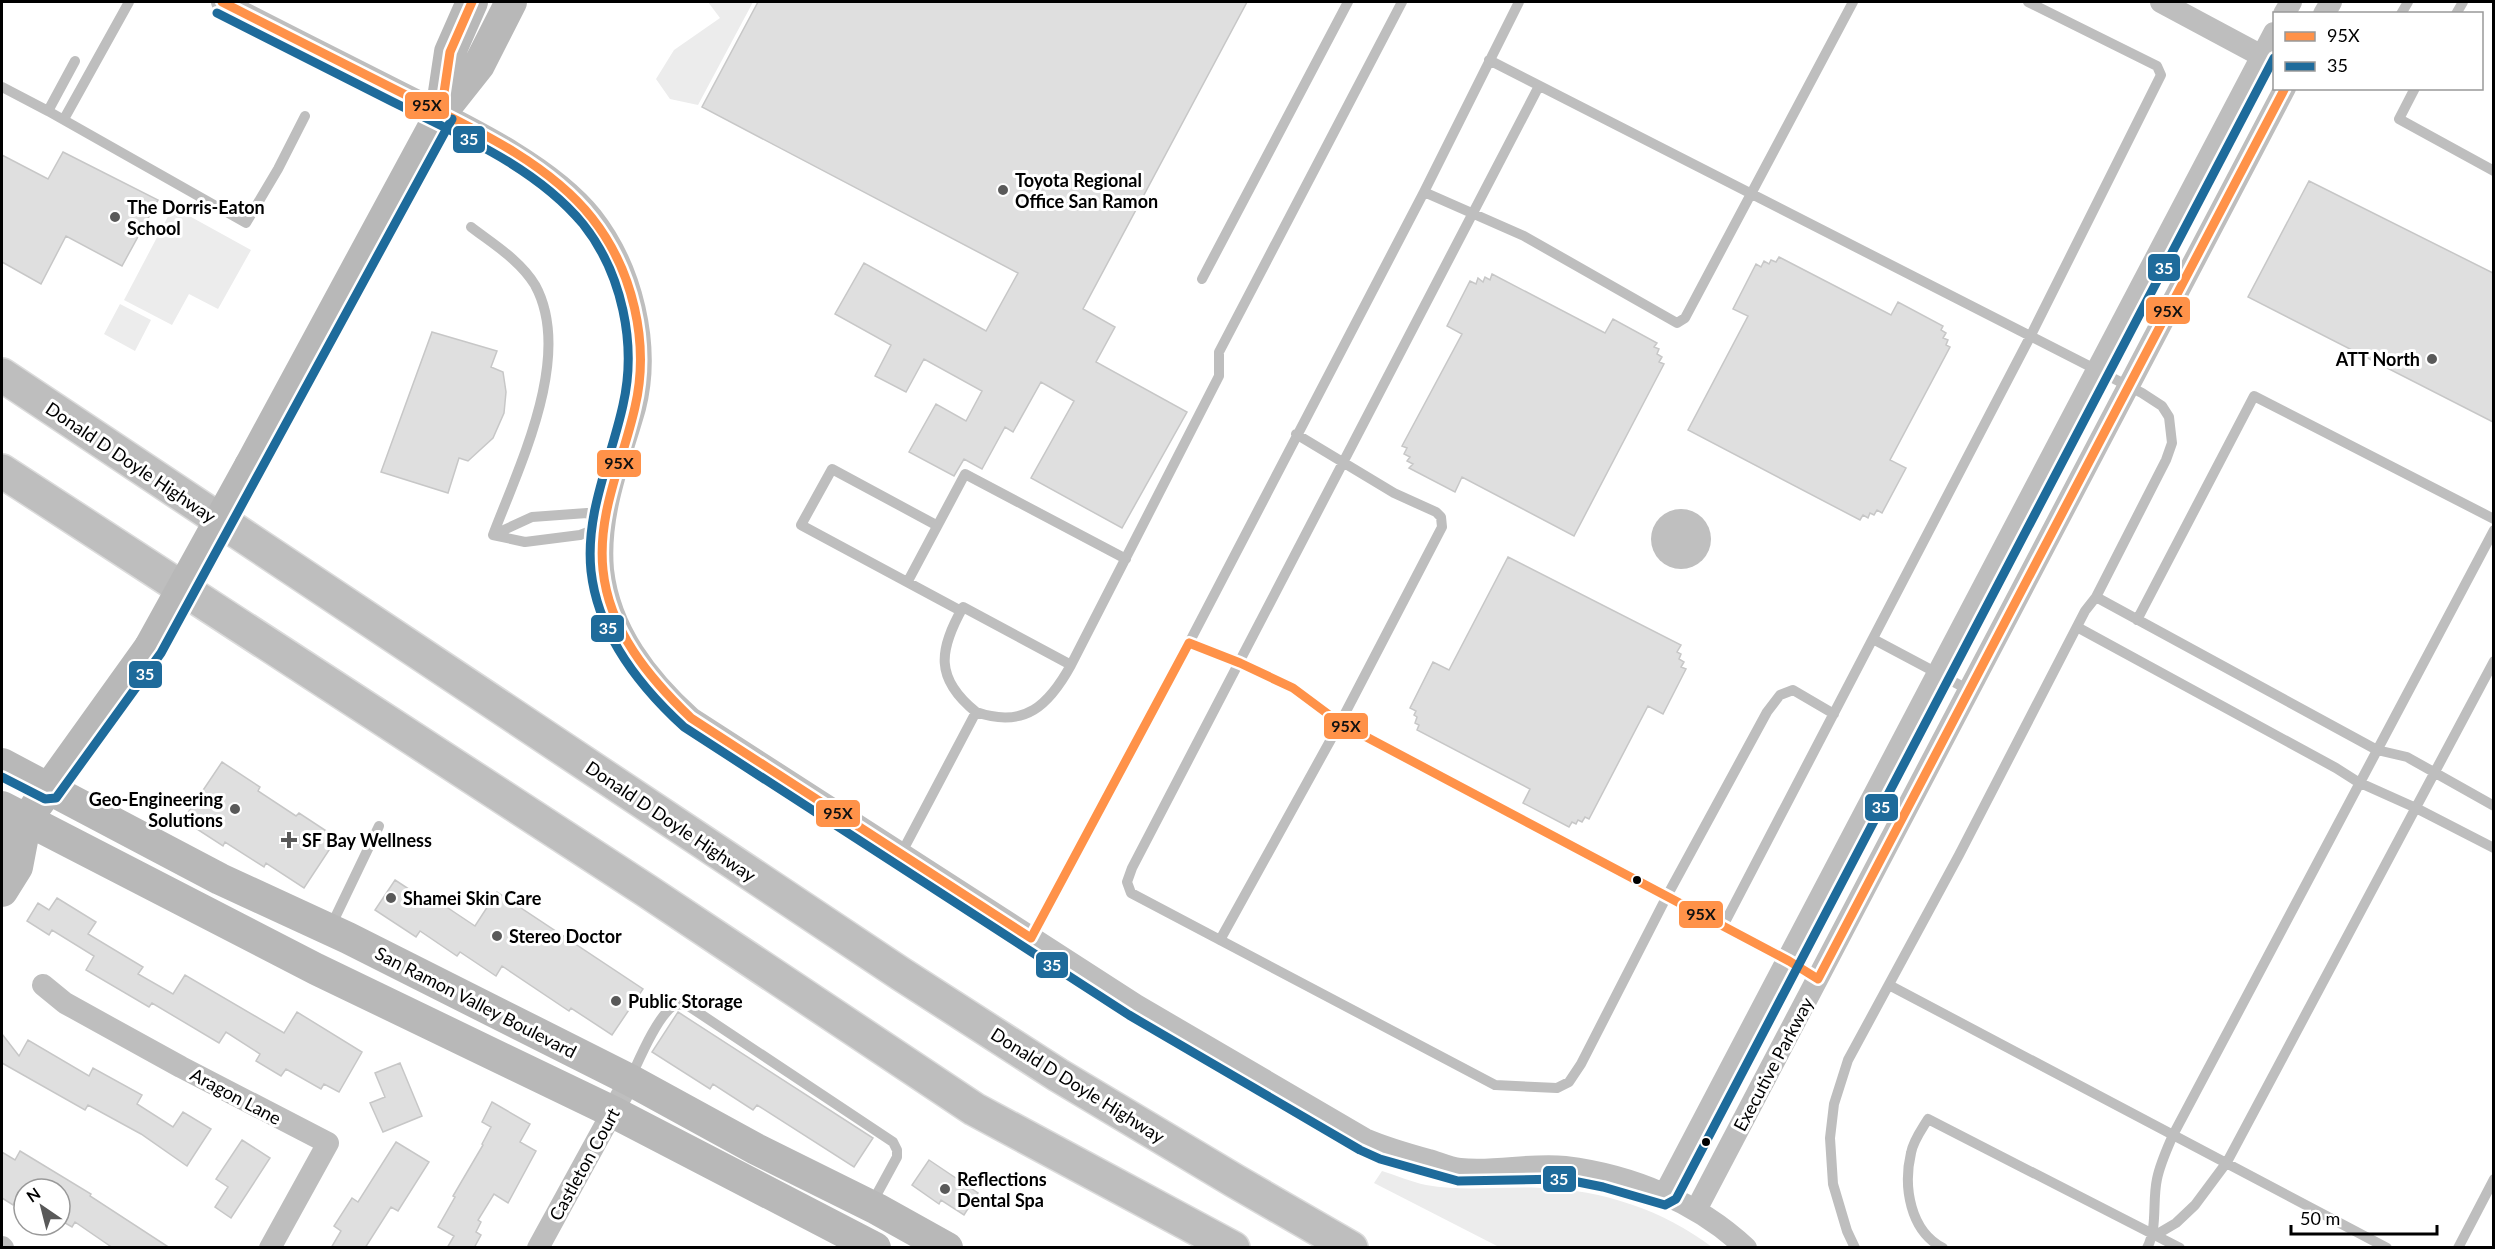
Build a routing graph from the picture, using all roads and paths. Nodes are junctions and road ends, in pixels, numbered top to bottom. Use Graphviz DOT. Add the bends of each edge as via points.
graph roads {
  1 [pos="129,2"];
  2 [pos="222,2"];
  3 [pos="472,2"];
  4 [pos="511,2"];
  5 [pos="1348,2"];
  6 [pos="1402,2"];
  7 [pos="1519,2"];
  8 [pos="1852,2"];
  9 [pos="2028,2"];
  10 [pos="2162,2"];
  11 [pos="2190,8"];
  12 [pos="2273,38"];
  13 [pos="1489,60"];
  14 [pos="2268,60"];
  15 [pos="75,61"];
  16 [pos="1539,86"];
  17 [pos="2,87"];
  18 [pos="2284,90"];
  19 [pos="2414,90"];
  20 [pos="48,111"];
  21 [pos="441,113"];
  22 [pos="305,116"];
  23 [pos="64,119"];
  24 [pos="2493,171"];
  25 [pos="1424,192"];
  26 [pos="1750,193"];
  27 [pos="1474,212"];
  28 [pos="471,226"];
  29 [pos="1202,279"];
  30 [pos="2030,337"];
  31 [pos="2097,371"];
  32 [pos="2,375"];
  33 [pos="2130,388"];
  34 [pos="1296,434"];
  35 [pos="1342,464"];
  36 [pos="2,471"];
  37 [pos="2493,519"];
  38 [pos="936,525"];
  39 [pos="604,526"];
  40 [pos="2493,530"];
  41 [pos="493,535"];
  42 [pos="1126,559"];
  43 [pos="908,581"];
  44 [pos="2096,597"];
  45 [pos="961,611"];
  46 [pos="2137,620"];
  47 [pos="2077,627"];
  48 [pos="1873,639"];
  49 [pos="1189,643"];
  50 [pos="2493,661"];
  51 [pos="1240,663"];
  52 [pos="1071,664"];
  53 [pos="1939,674"];
  54 [pos="1970,691"];
  55 [pos="976,712"];
  56 [pos="1834,714"];
  57 [pos="1340,723"];
  58 [pos="2377,750"];
  59 [pos="2,764"];
  60 [pos="2434,774"];
  61 [pos="2358,783"];
  62 [pos="49,788"];
  63 [pos="2493,806"];
  64 [pos="2416,808"];
  65 [pos="14,813"];
  66 [pos="379,826"];
  67 [pos="2,840"];
  68 [pos="2493,848"];
  69 [pos="901,854"];
  70 [pos="2,891"];
  71 [pos="1667,896"];
  72 [pos="1723,926"];
  73 [pos="330,929"];
  74 [pos="1031,938"];
  75 [pos="1220,940"];
  76 [pos="1789,961"];
  77 [pos="1818,979"];
  78 [pos="43,985"];
  79 [pos="1888,985"];
  80 [pos="630,1080"];
  81 [pos="613,1112"];
  82 [pos="2173,1135"];
  83 [pos="2228,1162"];
  84 [pos="2493,1179"];
  85 [pos="1665,1193"];
  86 [pos="1696,1210"];
  87 [pos="864,1227"];
  88 [pos="2154,1236"];
  89 [pos="270,1248"];
  90 [pos="538,1248"];
  91 [pos="947,1248"];
  92 [pos="1233,1248"];
  93 [pos="1352,1248"];
  94 [pos="1746,1248"];
  95 [pos="1855,1248"];
  96 [pos="1943,1248"];
  97 [pos="2148,1248"];
  98 [pos="2180,1248"];
  99 [pos="2387,1248"];
  100 [pos="2458,1248"];
  1 -- 23 [label="lane"];
  2 -- 21 [label="street"];
  3 -- 21 [label="main road" via="450,52"];
  4 -- 21 [label="main road" via="479,65"];
  5 -- 29 [label="lane"];
  6 -- 42 [label="lane" via="1219,352 1219,376"];
  7 -- 13 [label="lane"];
  8 -- 26 [label="lane"];
  9 -- 30 [label="lane" via="2157,66 2161,75"];
  10 -- 11 [label="street"];
  11 -- 14 [label="street"];
  12 -- 14 [label="street, Executive Parkway"];
  13 -- 16 [label="lane"];
  13 -- 25 [label="lane"];
  14 -- 31 [label="street, Executive Parkway"];
  15 -- 20 [label="lane"];
  16 -- 26 [label="lane"];
  16 -- 27 [label="lane"];
  17 -- 20 [label="lane"];
  18 -- 33 [label="street, Executive Parkway"];
  19 -- 24 [label="lane" via="2399,119"];
  20 -- 23 [label="lane"];
  21 -- 39 [label="street" via="560,183 592,217 620,266 630,293 642,361 635,406 610,485"];
  21 -- 62 [label="main road, bridge" via="150,646"];
  22 -- 23 [label="lane" via="246,223"];
  25 -- 27 [label="lane"];
  25 -- 34 [label="lane"];
  26 -- 27 [label="lane" via="1685,318 1677,323"];
  26 -- 30 [label="lane"];
  27 -- 35 [label="lane"];
  28 -- 41 [label="lane" via="518,263 535,285 545,315 549,350 545,385 530,440"];
  30 -- 31 [label="lane"];
  30 -- 48 [label="lane"];
  31 -- 33 [label="lane"];
  31 -- 53 [label="street, Executive Parkway"];
  32 -- 93 [label="highway, Donald D Doyle Highway" via="901,974 1068,1081"];
  33 -- 44 [label="lane" via="2162,406 2169,417 2172,443"];
  33 -- 54 [label="street, Executive Parkway"];
  34 -- 35 [label="lane"];
  34 -- 49 [label="lane"];
  35 -- 51 [label="lane"];
  35 -- 57 [label="lane" via="1436,512 1442,527"];
  36 -- 92 [label="highway" via="974,1109"];
  37 -- 46 [label="lane" via="2254,396"];
  38 -- 42 [label="lane" via="964,474"];
  38 -- 43 [label="lane"];
  38 -- 43 [label="lane" via="832,470 801,525"];
  39 -- 41 [label="lane" via="580,535 525,542"];
  39 -- 41 [label="lane" via="587,513 532,517"];
  39 -- 69 [label="street" via="603,569 608,596 631,650 649,676 692,718"];
  40 -- 58 [label="lane"];
  42 -- 52 [label="lane"];
  43 -- 45 [label="lane"];
  44 -- 46 [label="lane"];
  44 -- 47 [label="lane"];
  45 -- 52 [label="lane" via="963,607"];
  45 -- 55 [label="lane" via="946,642 944,660 955,692"];
  46 -- 58 [label="lane"];
  47 -- 61 [label="lane"];
  47 -- 79 [label="lane"];
  48 -- 53 [label="lane"];
  48 -- 56 [label="lane"];
  49 -- 51 [label="lane"];
  49 -- 74 [label="lane"];
  50 -- 60 [label="lane"];
  51 -- 57 [label="lane" via="1293,688"];
  51 -- 75 [label="lane" via="1127,882 1131,893"];
  52 -- 55 [label="lane" via="1057,690 1034,710 1005,718"];
  53 -- 54 [label="lane"];
  53 -- 76 [label="street, Executive Parkway"];
  54 -- 77 [label="street, Executive Parkway"];
  55 -- 69 [label="lane"];
  56 -- 71 [label="lane" via="1793,690 1780,695 1767,712"];
  56 -- 72 [label="lane"];
  57 -- 71 [label="lane"];
  57 -- 75 [label="lane"];
  58 -- 60 [label="lane" via="2407,758"];
  58 -- 61 [label="lane"];
  59 -- 62 [label="main road, San Ramon Valley Boulevard"];
  60 -- 63 [label="lane"];
  60 -- 64 [label="lane"];
  61 -- 64 [label="lane"];
  61 -- 82 [label="lane"];
  62 -- 65 [label="main road"];
  62 -- 73 [label="main road, San Ramon Valley Boulevard" via="220,879"];
  64 -- 68 [label="lane"];
  64 -- 83 [label="lane"];
  65 -- 67 [label="main road"];
  65 -- 70 [label="main road" via="17,867"];
  65 -- 81 [label="main road, San Ramon Valley Boulevard" via="316,969"];
  66 -- 73 [label="lane"];
  69 -- 74 [label="street"];
  71 -- 72 [label="lane"];
  71 -- 75 [label="lane" via="1581,1064 1569,1082 1557,1088 1495,1085"];
  72 -- 76 [label="lane"];
  73 -- 80 [label="main road, San Ramon Valley Boulevard"];
  74 -- 85 [label="street" via="1136,1005 1383,1147 1460,1169 1564,1167"];
  76 -- 77 [label="lane"];
  76 -- 85 [label="street, Executive Parkway"];
  77 -- 86 [label="street, Executive Parkway"];
  78 -- 89 [label="street, Aragon Lane" via="65,1003 328,1143"];
  79 -- 82 [label="lane"];
  79 -- 95 [label="lane" via="1848,1060 1834,1104 1830,1138 1833,1184"];
  80 -- 81 [label="street, Castleton Court"];
  80 -- 87 [label="main road, San Ramon Valley Boulevard" via="756,1149"];
  80 -- 87 [label="lane" via="650,1038 671,1008 687,1005 893,1142 897,1157"];
  81 -- 87 [label="main road, San Ramon Valley Boulevard"];
  81 -- 90 [label="street, Castleton Court"];
  82 -- 83 [label="lane"];
  82 -- 88 [label="lane" via="2157,1179"];
  83 -- 88 [label="lane" via="2195,1205"];
  83 -- 99 [label="lane"];
  84 -- 100 [label="lane"];
  85 -- 86 [label="street"];
  86 -- 94 [label="street"];
  87 -- 91 [label="main road, San Ramon Valley Boulevard"];
  88 -- 96 [label="lane" via="1928,1119 1911,1152 1908,1197 1916,1219 1931,1241"];
  88 -- 97 [label="lane"];
  88 -- 98 [label="lane"];
}
